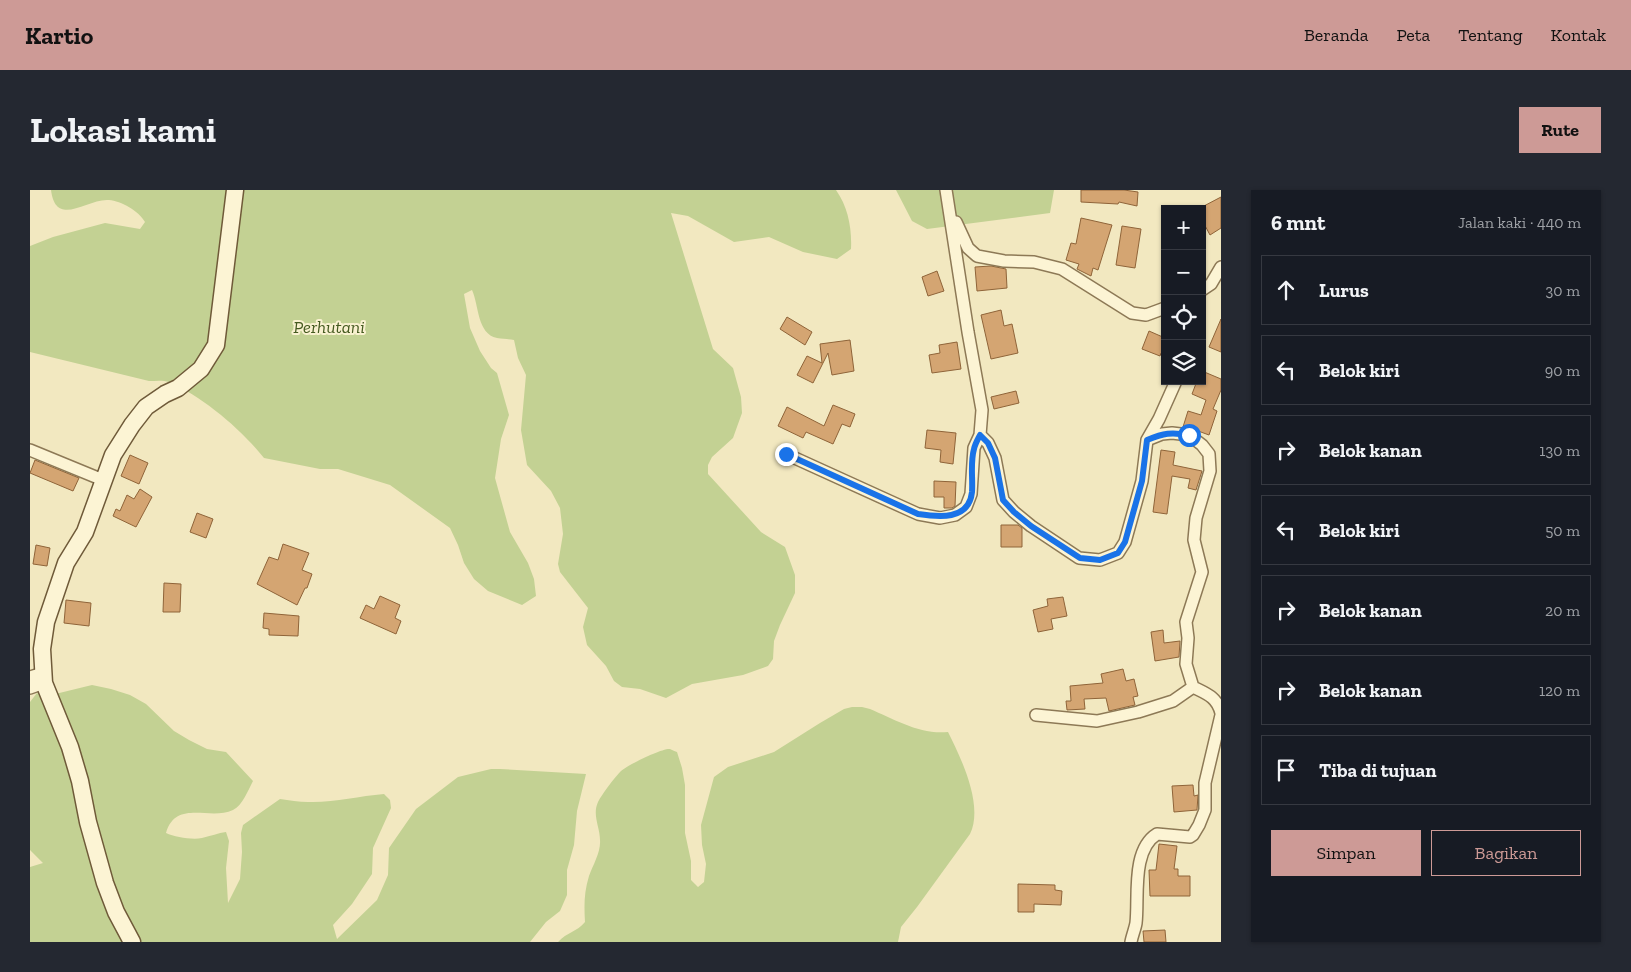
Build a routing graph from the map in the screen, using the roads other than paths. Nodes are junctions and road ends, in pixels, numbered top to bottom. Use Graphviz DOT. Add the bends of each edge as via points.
graph roads {
  1 [pos="235,190"];
  2 [pos="947,194"];
  3 [pos="1221,267"];
  4 [pos="1207,287"];
  5 [pos="1161,309"];
  6 [pos="1174,385"];
  7 [pos="980,435"];
  8 [pos="1147,440"];
  9 [pos="30,450"];
  10 [pos="786,454"];
  11 [pos="103,480"];
  12 [pos="37,680"];
  13 [pos="1193,687"];
  14 [pos="1221,714"];
  15 [pos="1036,715"];
  16 [pos="132,942"];
  17 [pos="1130,942"];
  1 -- 11 [label="main road" via="216,345 201,369 141,413 113,455"];
  2 -- 5 [label="street" via="958,230 968,248 977,256 1034,262 1062,269 1132,313 1146,315"];
  2 -- 7 [label="street" via="982,410"];
  3 -- 4 [label="street"];
  6 -- 8 [label="street"];
  7 -- 8 [label="street" via="995,458 1003,500 1014,512 1080,558 1100,560 1118,553 1125,542 1142,481"];
  7 -- 10 [label="street" via="974,448 972,494 966,507 955,515 940,518 918,514"];
  8 -- 13 [label="street" via="1172,432 1189,435 1210,454 1210,471 1196,518 1194,540 1202,572 1186,622 1186,664"];
  9 -- 11 [label="street"];
  11 -- 12 [label="main road" via="85,532 66,564 46,622"];
  12 -- 16 [label="main road" via="70,747 105,883"];
  13 -- 14 [label="street" via="1219,703"];
  13 -- 15 [label="street" via="1173,701 1097,721"];
  14 -- 17 [label="street" via="1205,783 1205,810 1190,837 1157,834 1145,849 1138,871 1136,925"];
}
